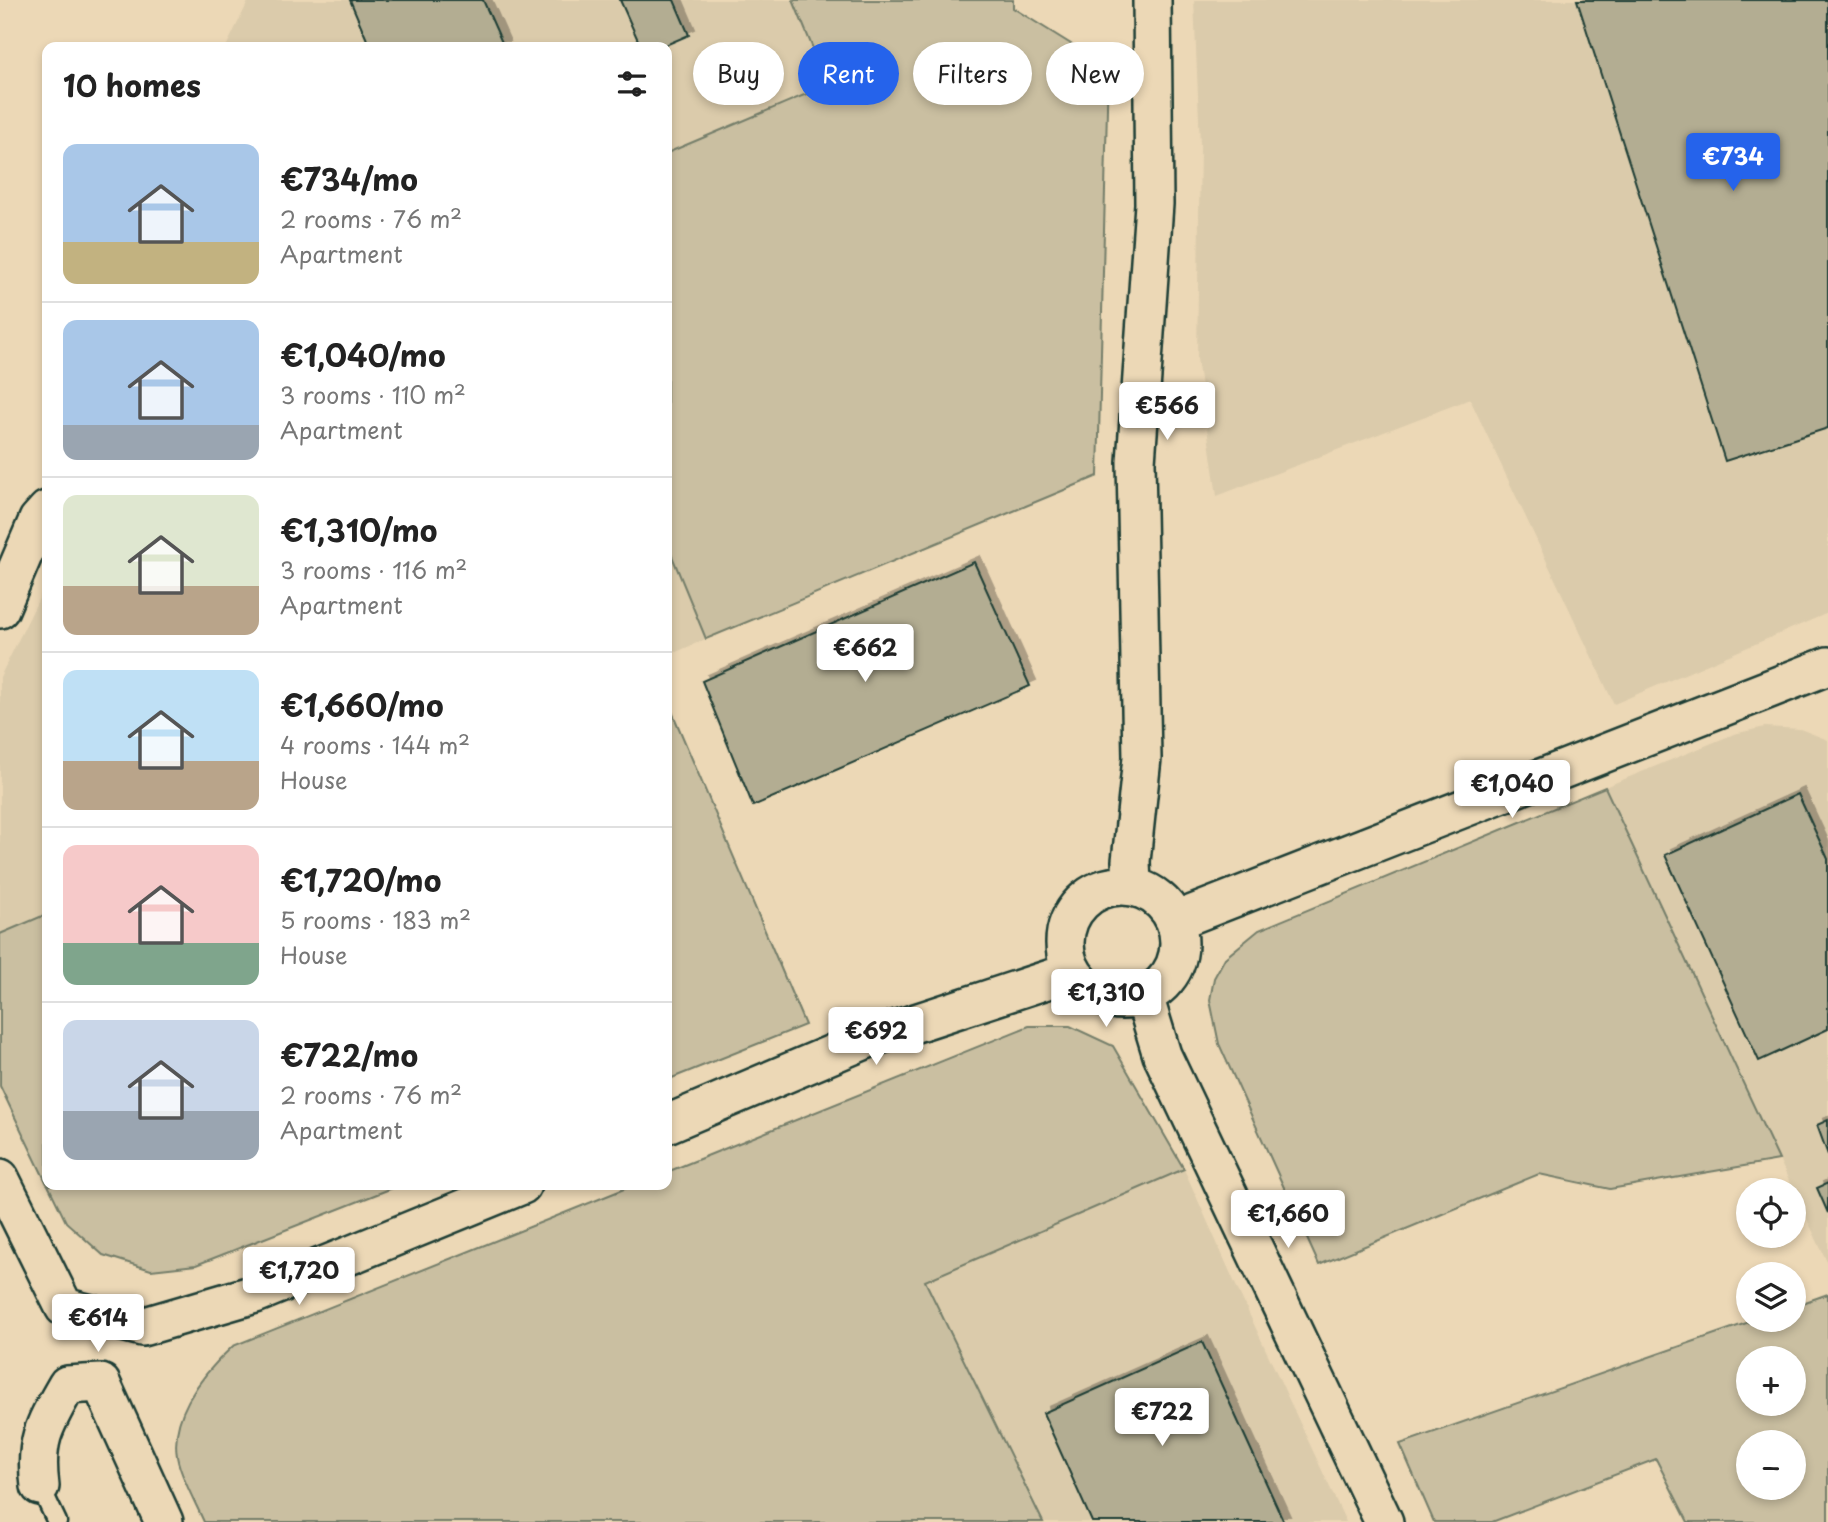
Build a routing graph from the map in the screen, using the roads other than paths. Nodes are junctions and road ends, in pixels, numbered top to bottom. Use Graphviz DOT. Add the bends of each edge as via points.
graph roads {
  1 [pos="1152,0"];
  2 [pos="42,516"];
  3 [pos="0,609"];
  4 [pos="1828,666"];
  5 [pos="1132,886"];
  6 [pos="1175,921"];
  7 [pos="1071,972"];
  8 [pos="1144,996"];
  9 [pos="672,1122"];
  10 [pos="0,1178"];
  11 [pos="510,1190"];
  12 [pos="40,1486"];
  13 [pos="57,1522"];
  14 [pos="164,1522"];
  15 [pos="1384,1522"];
  1 -- 5 [label="street" via="1154,204 1136,462 1142,758"];
  2 -- 3 [label="street"];
  4 -- 6 [label="street"];
  5 -- 6 [label="street" via="1158,898"];
  5 -- 7 [label="street" via="1096,891 1075,910 1064,936"];
  6 -- 8 [label="street" via="1179,951 1175,965 1157,989"];
  7 -- 8 [label="street" via="1082,985 1111,1000"];
  7 -- 9 [label="street" via="870,1038"];
  8 -- 15 [label="street" via="1162,1055"];
  10 -- 11 [label="street" via="64,1307 142,1327 255,1294"];
  12 -- 13 [label="lane"];
  12 -- 14 [label="street" via="36,1456 44,1426 67,1385 101,1383"];
}
